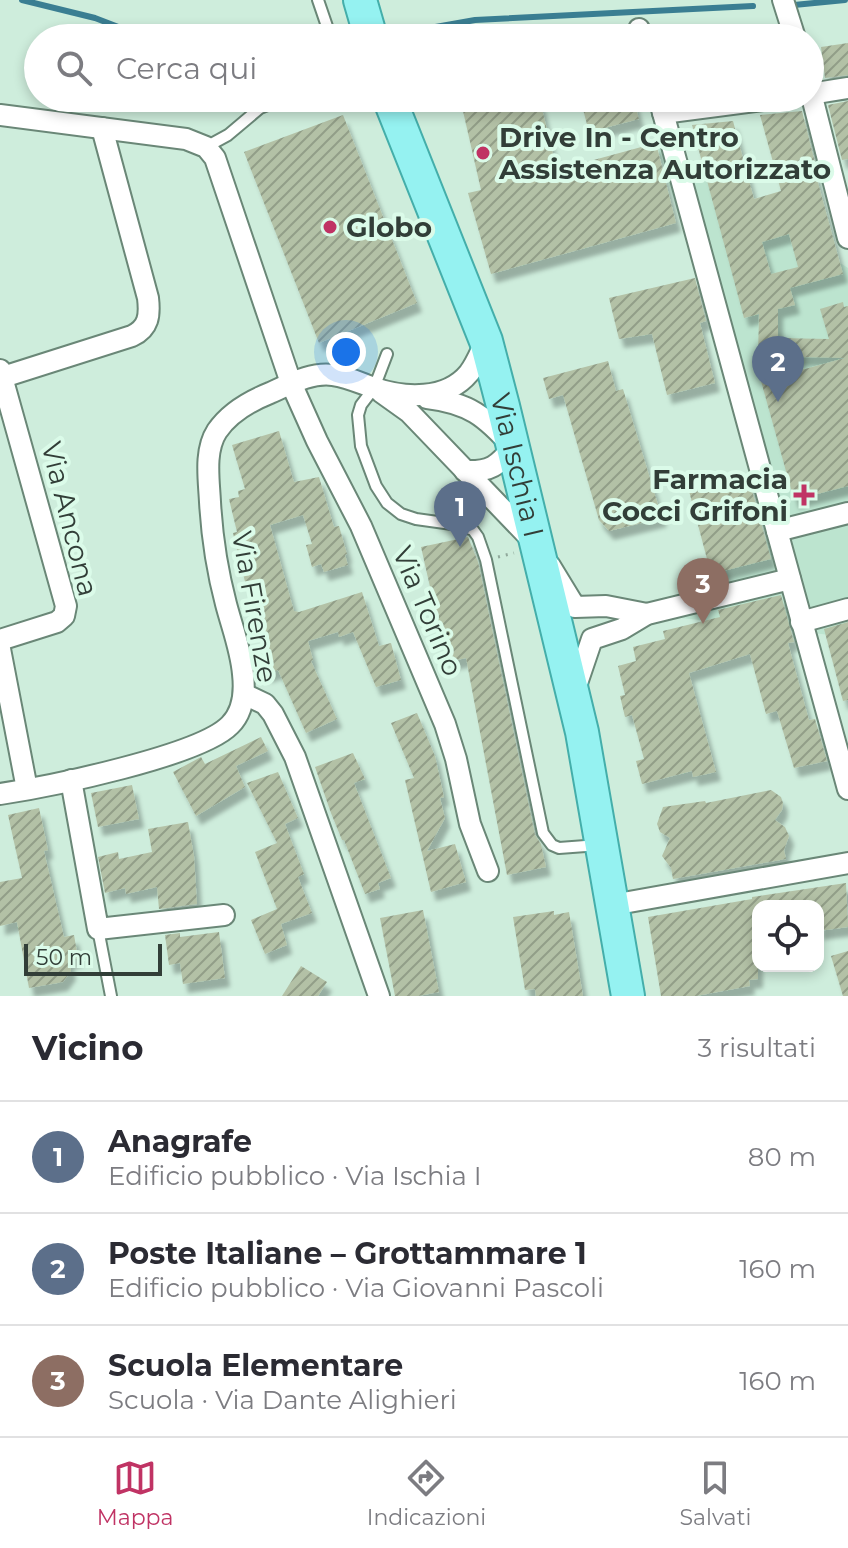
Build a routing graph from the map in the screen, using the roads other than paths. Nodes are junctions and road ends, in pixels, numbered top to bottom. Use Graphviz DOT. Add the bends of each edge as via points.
graph roads {
  1 [pos="318,0"];
  2 [pos="783,0"];
  3 [pos="326,24"];
  4 [pos="791,24"];
  5 [pos="848,88"];
  6 [pos="824,91"];
  7 [pos="255,112"];
  8 [pos="395,112"];
  9 [pos="663,112"];
  10 [pos="815,112"];
  11 [pos="0,115"];
  12 [pos="102,128"];
  13 [pos="206,147"];
  14 [pos="848,238"];
  15 [pos="486,341"];
  16 [pos="387,354"];
  17 [pos="1,373"];
  18 [pos="291,383"];
  19 [pos="374,388"];
  20 [pos="415,396"];
  21 [pos="513,447"];
  22 [pos="465,471"];
  23 [pos="848,513"];
  24 [pos="777,531"];
  25 [pos="538,546"];
  26 [pos="790,579"];
  27 [pos="848,609"];
  28 [pos="647,614"];
  29 [pos="566,619"];
  30 [pos="801,622"];
  31 [pos="592,639"];
  32 [pos="0,640"];
  33 [pos="0,649"];
  34 [pos="244,694"];
  35 [pos="573,694"];
  36 [pos="71,780"];
  37 [pos="27,789"];
  38 [pos="848,789"];
  39 [pos="0,794"];
  40 [pos="602,844"];
  41 [pos="848,863"];
  42 [pos="488,871"];
  43 [pos="612,905"];
  44 [pos="224,915"];
  45 [pos="98,929"];
  46 [pos="111,996"];
  47 [pos="379,996"];
  48 [pos="628,996"];
  1 -- 3 [label="lane"];
  2 -- 4 [label="street"];
  5 -- 6 [label="street"];
  7 -- 13 [label="lane"];
  8 -- 15 [label="main road, Via Ischia I"];
  9 -- 24 [label="street"];
  10 -- 14 [label="street"];
  11 -- 12 [label="street"];
  12 -- 13 [label="street" via="186,139"];
  12 -- 17 [label="street" via="148,298 148,323 132,336"];
  13 -- 18 [label="street, Via Torino" via="217,164"];
  15 -- 20 [label="street" via="459,381 438,393"];
  15 -- 21 [label="main road, Via Ischia I"];
  16 -- 19 [label="lane"];
  17 -- 32 [label="street, Via Ancona" via="66,611 57,622"];
  18 -- 19 [label="street, Via Firenze" via="331,374"];
  18 -- 34 [label="street, Via Firenze" via="233,414 215,434 210,450 213,541 242,662"];
  18 -- 42 [label="street, Via Torino" via="422,666 451,741 470,824"];
  19 -- 20 [label="street"];
  19 -- 22 [label="street" via="409,412"];
  19 -- 40 [label="lane" via="361,405 357,425 380,492 401,514 467,527 481,544 543,833 559,848"];
  20 -- 21 [label="street" via="479,413"];
  21 -- 22 [label="street" via="498,466"];
  21 -- 25 [label="main road, Via Ischia I"];
  22 -- 25 [label="street"];
  23 -- 24 [label="street"];
  24 -- 26 [label="street"];
  25 -- 29 [label="main road, Via Ischia I"];
  26 -- 28 [label="street"];
  26 -- 30 [label="street"];
  27 -- 30 [label="street"];
  28 -- 29 [label="street" via="606,606"];
  28 -- 31 [label="street"];
  29 -- 31 [label="street" via="567,639"];
  29 -- 35 [label="main road, Via Ischia I"];
  30 -- 38 [label="street"];
  31 -- 35 [label="street"];
  33 -- 37 [label="street"];
  34 -- 36 [label="street, Via Firenze" via="233,722 212,737 174,753"];
  34 -- 47 [label="street" via="265,704 279,723"];
  35 -- 40 [label="main road, Via Ischia I"];
  36 -- 37 [label="street, Via Firenze"];
  36 -- 45 [label="street"];
  37 -- 39 [label="street, Via Firenze"];
  40 -- 43 [label="main road, Via Ischia I"];
  41 -- 43 [label="street"];
  43 -- 48 [label="main road, Via Ischia I"];
  44 -- 45 [label="street"];
  45 -- 46 [label="lane"];
}
